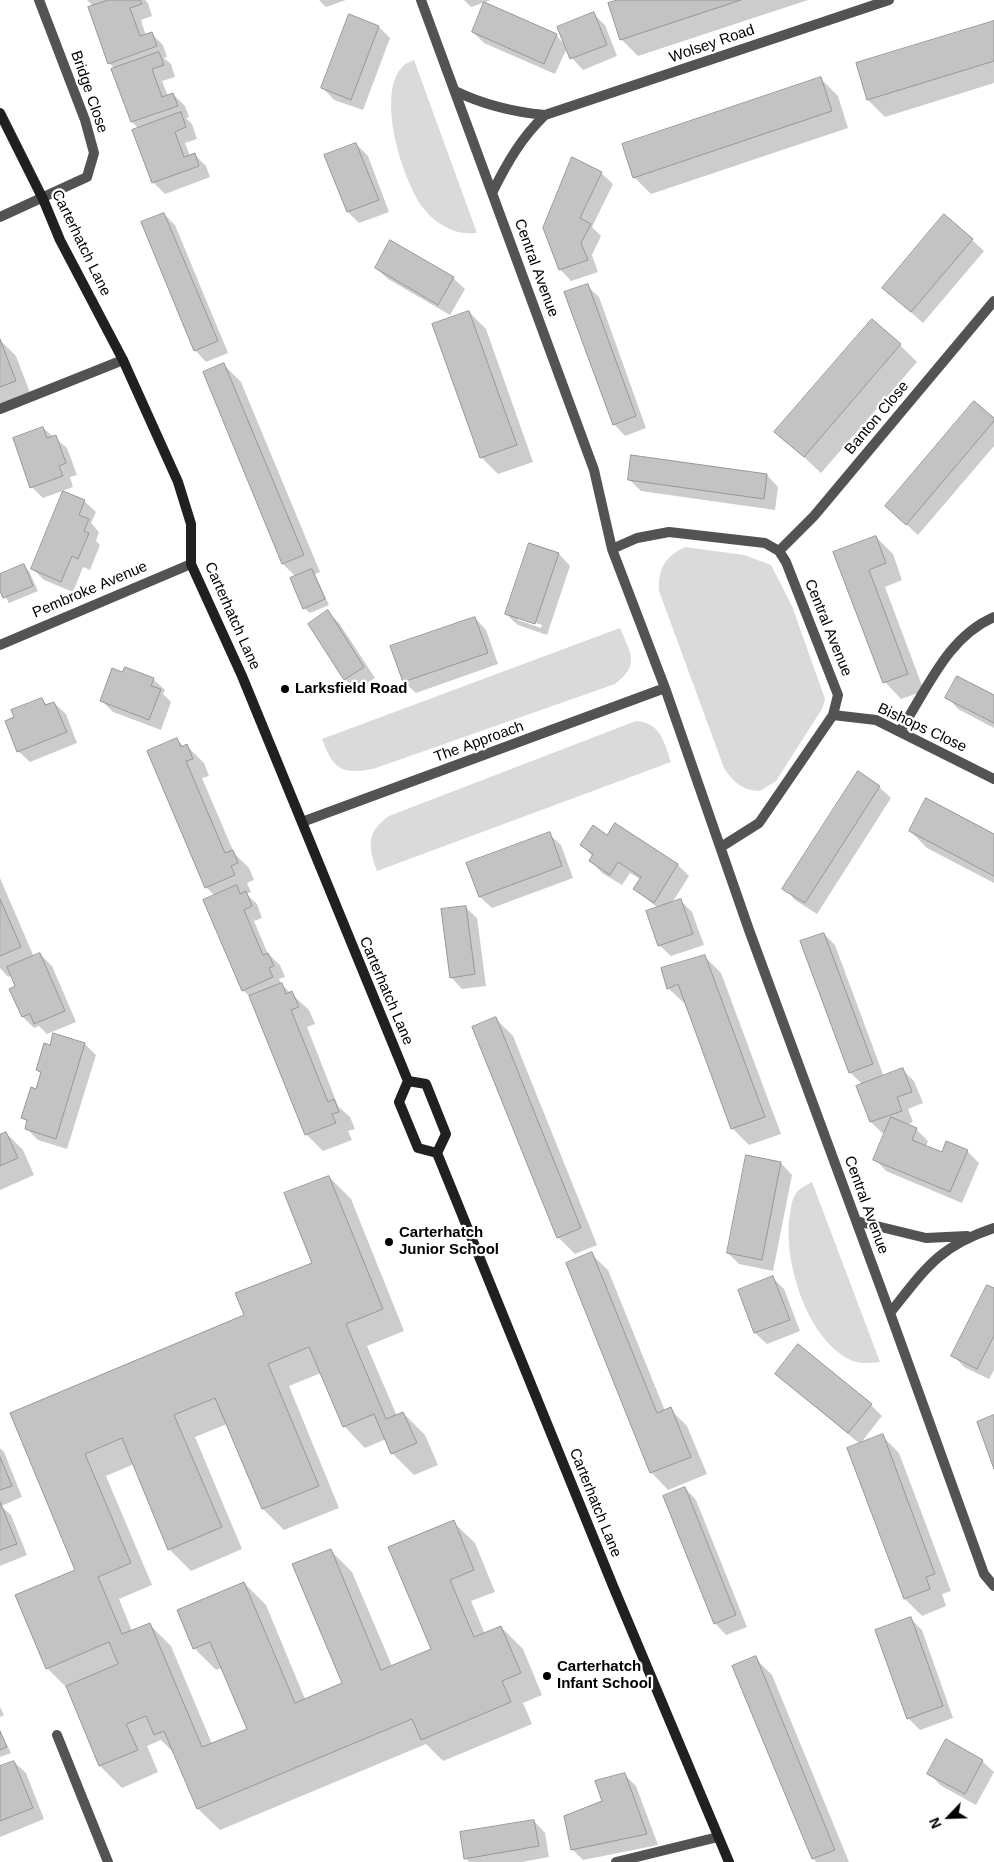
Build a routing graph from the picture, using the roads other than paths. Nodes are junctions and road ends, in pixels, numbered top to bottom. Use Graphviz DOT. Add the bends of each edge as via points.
graph roads {
  1 [pos="39,0"];
  2 [pos="421,0"];
  3 [pos="889,0"];
  4 [pos="455,90"];
  5 [pos="0,114"];
  6 [pos="545,115"];
  7 [pos="492,193"];
  8 [pos="43,199"];
  9 [pos="0,217"];
  10 [pos="994,301"];
  11 [pos="123,360"];
  12 [pos="0,409"];
  13 [pos="612,549"];
  14 [pos="779,551"];
  15 [pos="191,564"];
  16 [pos="994,617"];
  17 [pos="0,645"];
  18 [pos="665,688"];
  19 [pos="833,715"];
  20 [pos="900,730"];
  21 [pos="994,779"];
  22 [pos="302,822"];
  23 [pos="721,846"];
  24 [pos="408,1081"];
  25 [pos="437,1153"];
  26 [pos="856,1221"];
  27 [pos="994,1228"];
  28 [pos="970,1236"];
  29 [pos="890,1312"];
  30 [pos="994,1586"];
  31 [pos="57,1735"];
  32 [pos="718,1837"];
  33 [pos="108,1862"];
  34 [pos="616,1862"];
  35 [pos="729,1862"];
  1 -- 8 [label="street, Bridge Close" via="85,120 94,153 87,177"];
  2 -- 4 [label="street, Central Avenue"];
  3 -- 6 [label="street, Wolsey Road"];
  4 -- 6 [label="street, Wolsey Road" via="498,107"];
  4 -- 7 [label="street, Central Avenue"];
  5 -- 8 [label="street, Carterhatch Lane"];
  6 -- 7 [label="street, Wolsey Road" via="527,132"];
  7 -- 13 [label="street, Central Avenue" via="594,470"];
  8 -- 9 [label="street, Bridge Close"];
  8 -- 11 [label="street, Carterhatch Lane" via="60,240"];
  10 -- 14 [label="street, Banton Close" via="814,516"];
  11 -- 12 [label="street"];
  11 -- 15 [label="street, Carterhatch Lane" via="178,482 191,524"];
  13 -- 14 [label="street" via="637,538 669,532 764,543"];
  13 -- 18 [label="street, Central Avenue"];
  14 -- 19 [label="street, Central Avenue" via="838,695"];
  15 -- 17 [label="street, Pembroke Avenue"];
  15 -- 22 [label="street, Carterhatch Lane" via="242,676"];
  16 -- 20 [label="street" via="979,624 947,654"];
  18 -- 22 [label="street, The Approach"];
  18 -- 23 [label="street, Central Avenue"];
  19 -- 20 [label="street, Bishops Close" via="876,720"];
  19 -- 23 [label="street, Central Avenue" via="759,823"];
  20 -- 21 [label="street, Bishops Close"];
  22 -- 24 [label="street, Carterhatch Lane"];
  23 -- 26 [label="street, Central Avenue"];
  24 -- 25 [label="street" via="399,1102 418,1148"];
  24 -- 25 [label="street" via="426,1084 433,1101 446,1134"];
  25 -- 32 [label="street, Carterhatch Lane"];
  26 -- 28 [label="street" via="926,1238"];
  26 -- 29 [label="street, Central Avenue"];
  27 -- 28 [label="street"];
  28 -- 29 [label="street" via="938,1255"];
  29 -- 30 [label="street, Central Avenue" via="984,1574"];
  31 -- 33 [label="street"];
  32 -- 34 [label="street"];
  32 -- 35 [label="street, Carterhatch Lane"];
}
